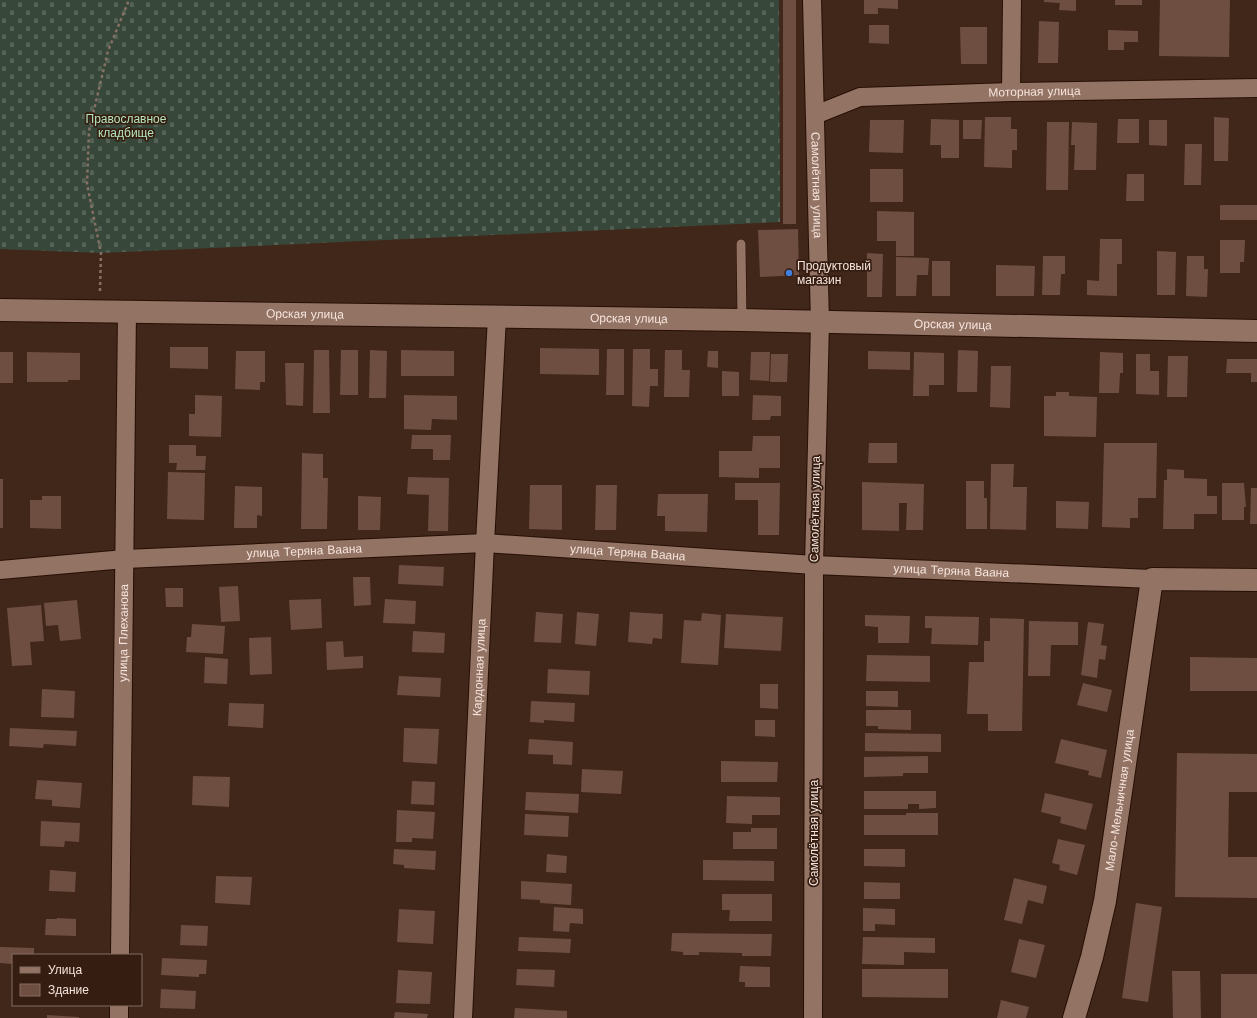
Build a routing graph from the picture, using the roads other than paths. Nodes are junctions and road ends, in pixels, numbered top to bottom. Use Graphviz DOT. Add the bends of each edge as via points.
graph roads {
  1 [pos="812,0"];
  2 [pos="1012,0"];
  3 [pos="1257,88"];
  4 [pos="1011,92"];
  5 [pos="815,115"];
  6 [pos="742,244"];
  7 [pos="0,310"];
  8 [pos="128,312"];
  9 [pos="497,317"];
  10 [pos="742,320"];
  11 [pos="820,323"];
  12 [pos="1257,331"];
  13 [pos="484,543"];
  14 [pos="125,559"];
  15 [pos="814,565"];
  16 [pos="0,570"];
  17 [pos="1152,579"];
  18 [pos="1257,580"];
  19 [pos="120,954"];
  20 [pos="119,1006"];
  21 [pos="119,1018"];
  22 [pos="463,1018"];
  23 [pos="814,1018"];
  24 [pos="1074,1018"];
  1 -- 5 [label="street, Самолётная улица"];
  2 -- 4 [label="street"];
  3 -- 4 [label="street, Моторная улица"];
  4 -- 5 [label="street, Моторная улица" via="860,98"];
  5 -- 11 [label="street, Самолётная улица"];
  6 -- 10 [label="lane"];
  7 -- 8 [label="main road, Орская улица"];
  8 -- 9 [label="main road, Орская улица"];
  8 -- 14 [label="street, улица Плеханова"];
  9 -- 10 [label="main road, Орская улица"];
  9 -- 13 [label="street, Кардонная улица"];
  10 -- 11 [label="main road, Орская улица"];
  11 -- 12 [label="main road, Орская улица"];
  11 -- 15 [label="street, Самолётная улица"];
  13 -- 14 [label="street, улица Теряна Ваана"];
  13 -- 15 [label="street, улица Теряна Ваана"];
  13 -- 22 [label="street, Кардонная улица"];
  14 -- 16 [label="street, улица Теряна Ваана"];
  14 -- 19 [label="street, улица Плеханова"];
  15 -- 17 [label="street, улица Теряна Ваана"];
  15 -- 23 [label="street, Самолётная улица"];
  17 -- 18 [label="main road, улица Теряна Ваана"];
  17 -- 24 [label="main road, Мало-Мельничная улица" via="1105,901"];
  20 -- 21 [label="street"];
}
